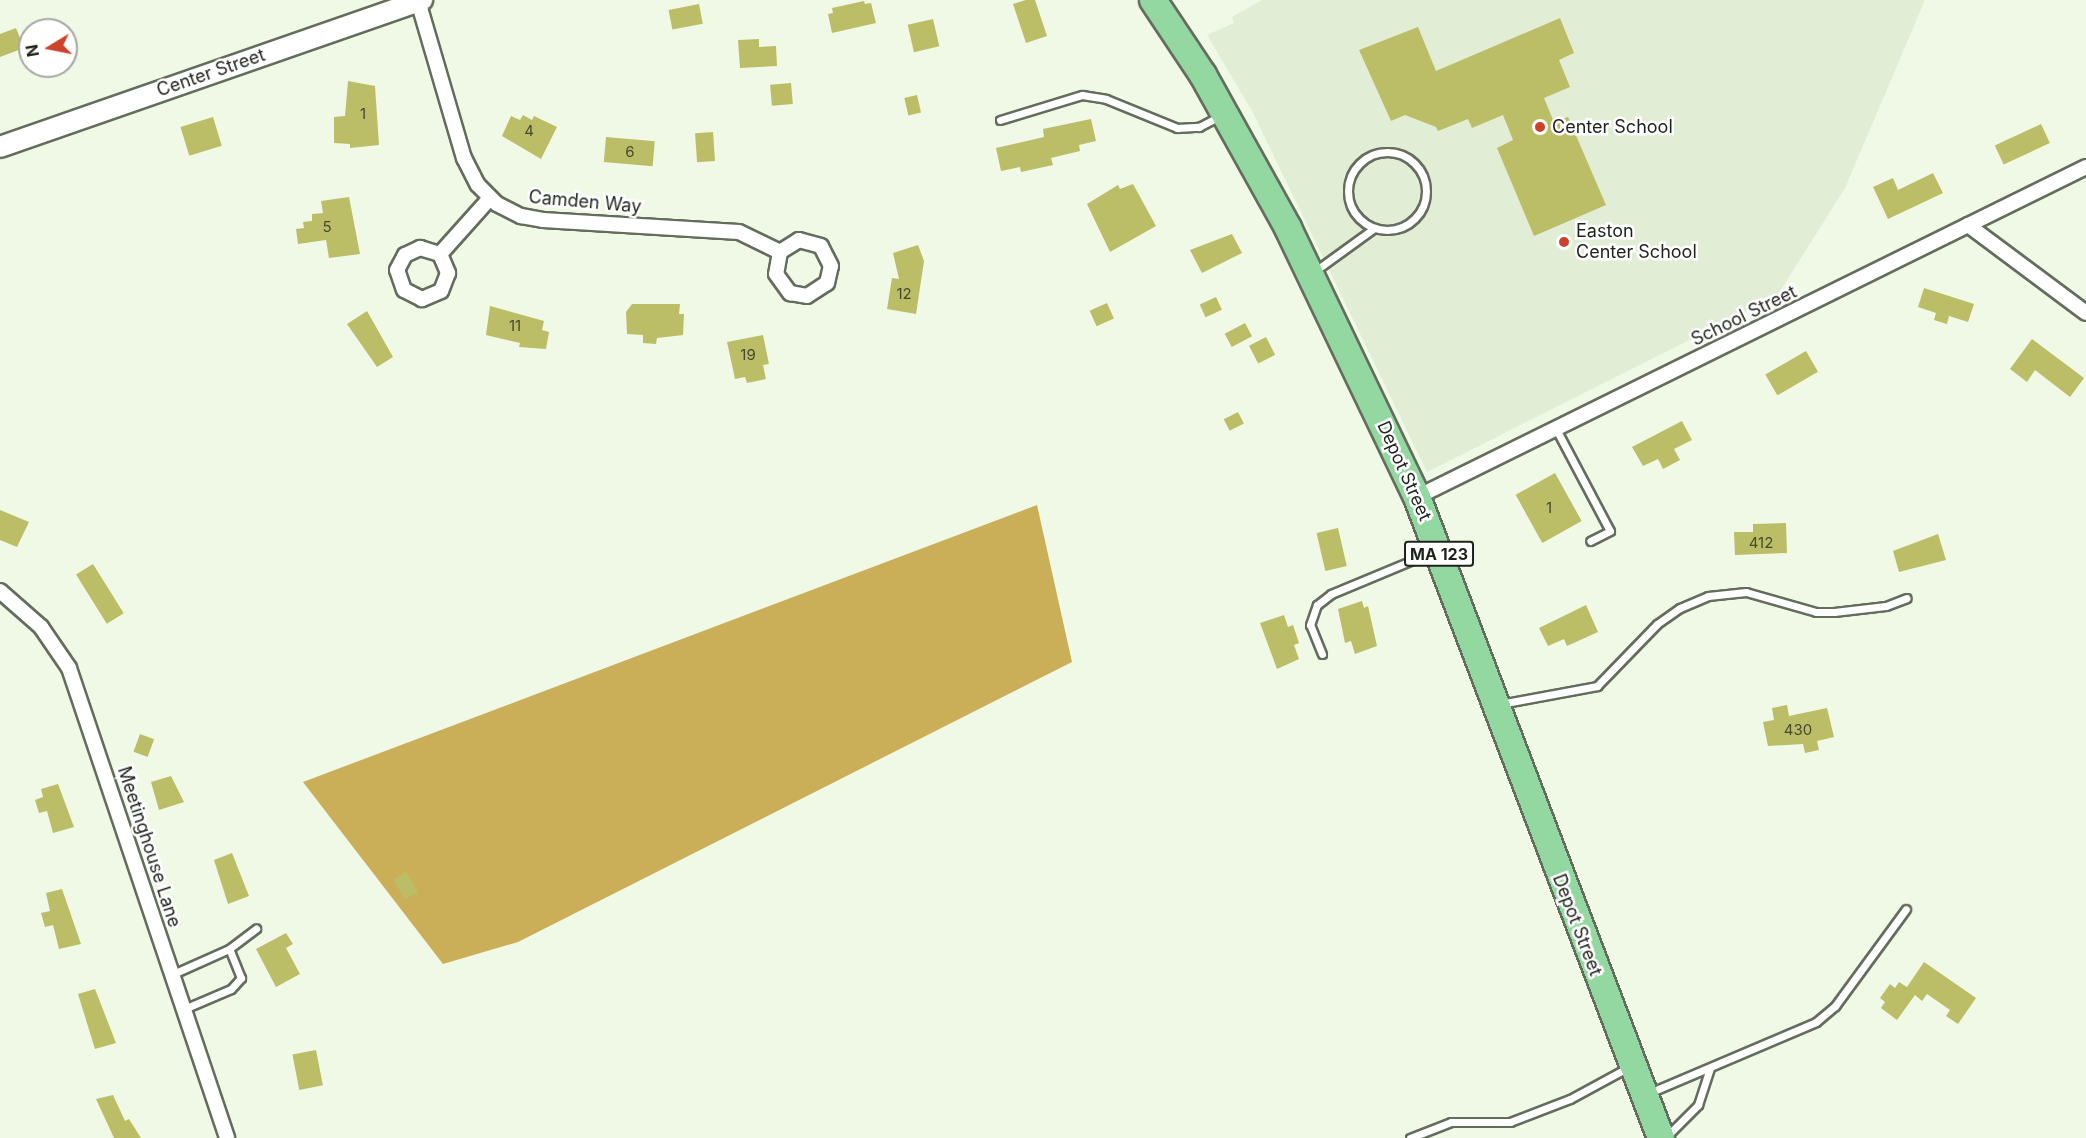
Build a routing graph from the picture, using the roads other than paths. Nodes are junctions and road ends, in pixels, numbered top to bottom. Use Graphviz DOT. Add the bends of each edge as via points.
graph roads {
  1 [pos="1153,0"];
  2 [pos="420,1"];
  3 [pos="1225,113"];
  4 [pos="1000,120"];
  5 [pos="0,147"];
  6 [pos="2086,167"];
  7 [pos="490,198"];
  8 [pos="1968,225"];
  9 [pos="1373,229"];
  10 [pos="780,252"];
  11 [pos="440,254"];
  12 [pos="1311,274"];
  13 [pos="2086,313"];
  14 [pos="1556,429"];
  15 [pos="1417,497"];
  16 [pos="1590,541"];
  17 [pos="1437,550"];
  18 [pos="0,591"];
  19 [pos="1907,598"];
  20 [pos="1322,654"];
  21 [pos="1497,705"];
  22 [pos="1906,909"];
  23 [pos="256,929"];
  24 [pos="229,949"];
  25 [pos="172,974"];
  26 [pos="184,1009"];
  27 [pos="1632,1066"];
  28 [pos="1710,1068"];
  29 [pos="1643,1096"];
  30 [pos="227,1138"];
  31 [pos="1410,1138"];
  32 [pos="1663,1138"];
  1 -- 3 [label="highway, Depot Street / MA 123"];
  2 -- 5 [label="main road, Center Street"];
  2 -- 7 [label="street, Camden Way" via="464,158"];
  3 -- 4 [label="lane" via="1199,127 1177,128 1106,99 1082,95"];
  3 -- 12 [label="highway, Depot Street / MA 123"];
  6 -- 8 [label="street, School Street"];
  7 -- 10 [label="street, Camden Way" via="505,209 535,219 734,231"];
  7 -- 11 [label="street"];
  8 -- 13 [label="street"];
  8 -- 14 [label="street, School Street"];
  9 -- 9 [label="lane" via="1399,229 1411,223 1422,208 1424,176 1406,156 1381,152 1358,164 1351,174 1347,187 1351,206 1362,222"];
  9 -- 12 [label="lane"];
  10 -- 10 [label="street" via="799,240 821,246 831,266 827,283 807,296 790,293 776,274"];
  12 -- 15 [label="highway, Depot Street / MA 123"];
  14 -- 15 [label="street, School Street"];
  14 -- 16 [label="lane" via="1610,531"];
  15 -- 17 [label="highway, Depot Street / MA 123"];
  17 -- 20 [label="lane" via="1331,594 1317,605 1310,625"];
  17 -- 21 [label="highway, Depot Street / MA 123"];
  18 -- 25 [label="street, Meetinghouse Lane" via="41,627 69,668"];
  19 -- 21 [label="lane" via="1886,606 1816,612 1746,591 1708,596 1656,624 1597,686"];
  21 -- 27 [label="highway, Depot Street / MA 123"];
  22 -- 28 [label="lane" via="1835,1006 1816,1022"];
  23 -- 24 [label="lane"];
  24 -- 25 [label="lane"];
  24 -- 26 [label="lane" via="241,978 231,989"];
  25 -- 26 [label="street, Meetinghouse Lane"];
  26 -- 30 [label="street, Meetinghouse Lane"];
  27 -- 29 [label="highway, Depot Street / MA 123"];
  27 -- 31 [label="lane" via="1569,1099 1510,1122 1451,1122"];
  28 -- 29 [label="lane"];
  28 -- 32 [label="lane" via="1698,1105"];
  29 -- 32 [label="highway, Depot Street / MA 123"];
}
